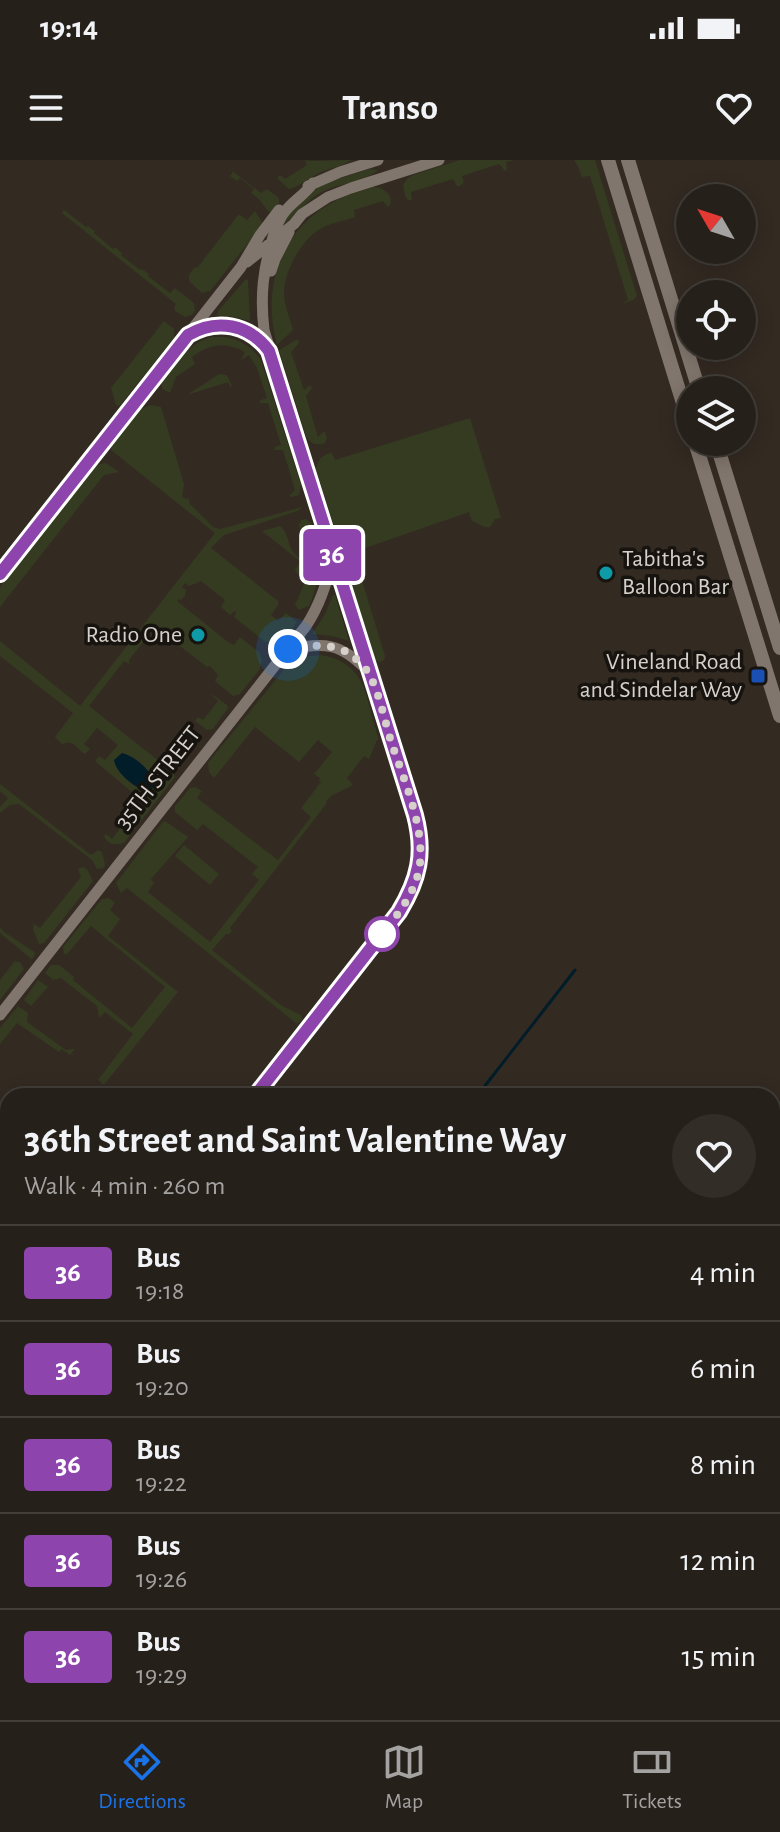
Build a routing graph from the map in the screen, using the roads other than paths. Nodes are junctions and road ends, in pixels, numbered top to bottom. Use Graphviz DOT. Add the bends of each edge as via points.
graph roads {
  1 [pos="378,160"];
  2 [pos="439,160"];
  3 [pos="608,160"];
  4 [pos="628,160"];
  5 [pos="313,183"];
  6 [pos="294,224"];
  7 [pos="271,243"];
  8 [pos="241,267"];
  9 [pos="671,299"];
  10 [pos="653,306"];
  11 [pos="262,310"];
  12 [pos="188,335"];
  13 [pos="269,351"];
  14 [pos="695,376"];
  15 [pos="676,379"];
  16 [pos="699,456"];
  17 [pos="720,456"];
  18 [pos="333,558"];
  19 [pos="757,573"];
  20 [pos="0,574"];
  21 [pos="738,582"];
  22 [pos="780,648"];
  23 [pos="288,649"];
  24 [pos="369,672"];
  25 [pos="780,716"];
  26 [pos="0,1015"];
  27 [pos="261,1088"];
  1 -- 5 [label="street"];
  2 -- 6 [label="street" via="328,197"];
  3 -- 10 [label="street"];
  4 -- 9 [label="street"];
  5 -- 7 [label="street" via="283,213"];
  5 -- 8 [label="street" via="277,212"];
  6 -- 7 [label="street"];
  6 -- 11 [label="street" via="275,259"];
  7 -- 8 [label="street"];
  7 -- 11 [label="street"];
  8 -- 12 [label="street"];
  9 -- 10 [label="street"];
  9 -- 14 [label="street"];
  10 -- 15 [label="street"];
  11 -- 13 [label="street"];
  12 -- 13 [label="street" via="209,326 236,327 260,339"];
  12 -- 20 [label="street"];
  13 -- 18 [label="street"];
  16 -- 21 [label="street"];
  17 -- 19 [label="street"];
  18 -- 23 [label="street, 35TH STREET" via="317,610"];
  18 -- 24 [label="street"];
  19 -- 21 [label="street"];
  19 -- 22 [label="street"];
  21 -- 25 [label="street"];
  23 -- 24 [label="street" via="341,649"];
  23 -- 26 [label="street, 35TH STREET"];
  24 -- 27 [label="street" via="418,826 418,872 399,912"];
}
